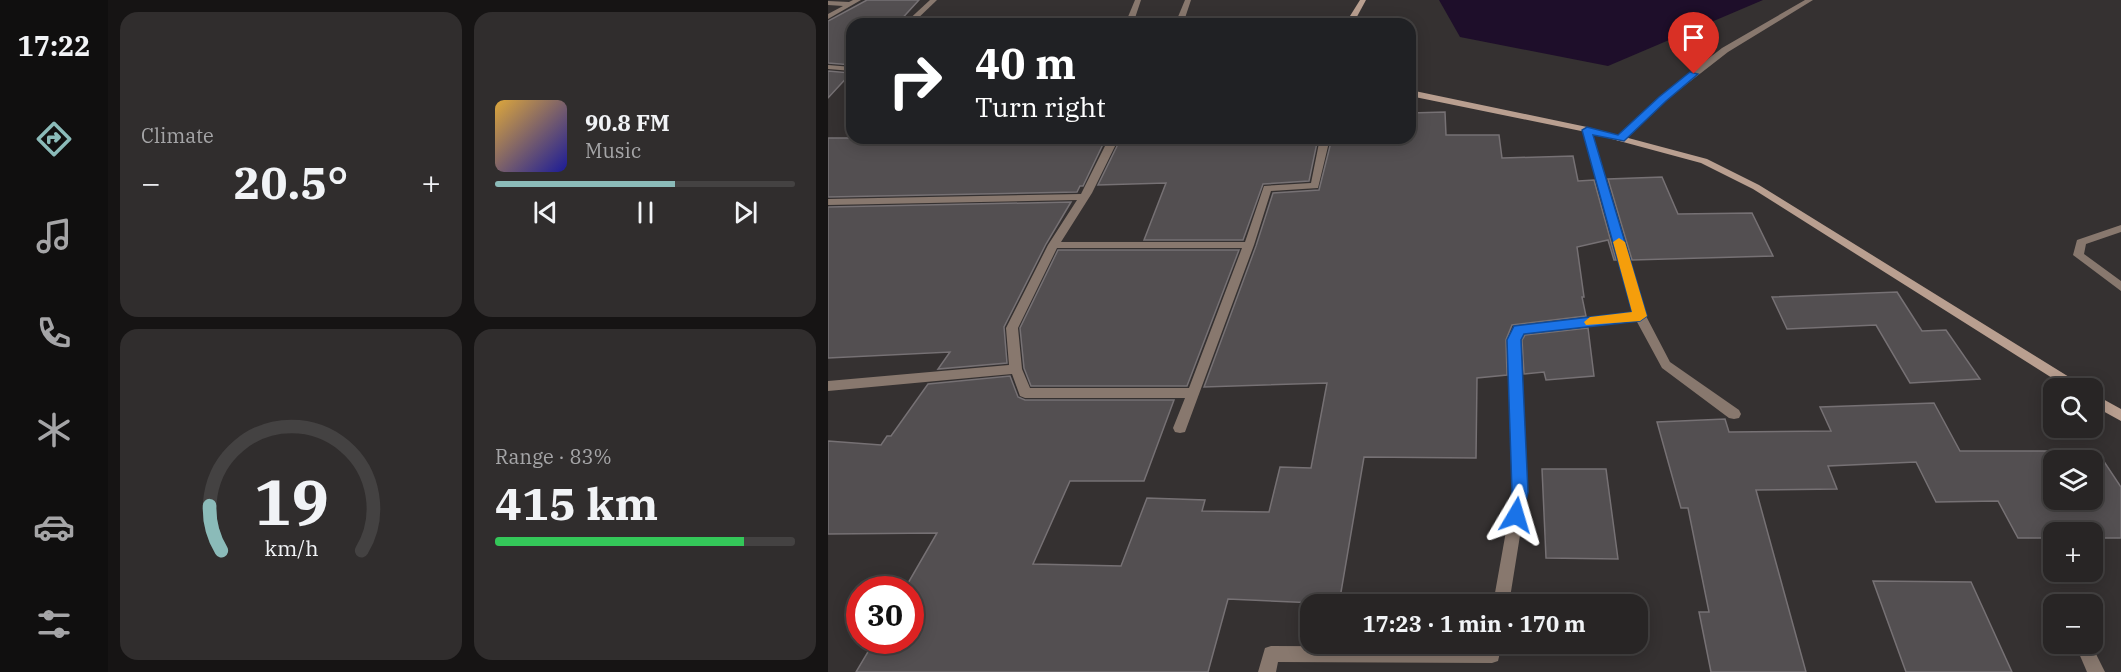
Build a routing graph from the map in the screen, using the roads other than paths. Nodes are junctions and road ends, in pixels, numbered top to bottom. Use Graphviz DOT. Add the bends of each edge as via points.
graph roads {
  1 [pos="858,0"];
  2 [pos="934,0"];
  3 [pos="1138,0"];
  4 [pos="1188,0"];
  5 [pos="1363,0"];
  6 [pos="1810,0"];
  7 [pos="828,3"];
  8 [pos="850,4"];
  9 [pos="828,17"];
  10 [pos="914,18"];
  11 [pos="1131,18"];
  12 [pos="1181,18"];
  13 [pos="1352,18"];
  14 [pos="828,67"];
  15 [pos="846,68"];
  16 [pos="1416,95"];
  17 [pos="1587,130"];
  18 [pos="1620,139"];
  19 [pos="1111,144"];
  20 [pos="1324,144"];
  21 [pos="1084,197"];
  22 [pos="828,202"];
  23 [pos="2121,228"];
  24 [pos="1053,245"];
  25 [pos="1249,245"];
  26 [pos="2121,287"];
  27 [pos="1640,316"];
  28 [pos="1016,369"];
  29 [pos="2061,378"];
  30 [pos="828,386"];
  31 [pos="1193,393"];
  32 [pos="2103,405"];
  33 [pos="1734,414"];
  34 [pos="2121,416"];
  35 [pos="1180,428"];
  36 [pos="1503,594"];
  37 [pos="1492,654"];
  38 [pos="2088,654"];
  39 [pos="1267,672"];
  40 [pos="2096,672"];
  1 -- 8 [label="street"];
  2 -- 10 [label="street"];
  3 -- 11 [label="street"];
  4 -- 12 [label="street"];
  5 -- 13 [label="street"];
  6 -- 18 [label="street" via="1725,50 1662,99"];
  7 -- 8 [label="street"];
  8 -- 9 [label="street"];
  14 -- 15 [label="street"];
  16 -- 17 [label="street"];
  17 -- 18 [label="street"];
  17 -- 27 [label="street"];
  18 -- 29 [label="street" via="1704,161 1756,187"];
  19 -- 21 [label="street"];
  20 -- 25 [label="street" via="1315,186 1267,188"];
  21 -- 22 [label="street"];
  21 -- 24 [label="street"];
  23 -- 26 [label="street" via="2081,242 2078,255"];
  24 -- 25 [label="street"];
  24 -- 28 [label="street" via="1012,328"];
  25 -- 31 [label="street"];
  27 -- 33 [label="street" via="1666,365"];
  27 -- 36 [label="street" via="1518,329 1514,340 1520,492"];
  28 -- 30 [label="street"];
  28 -- 31 [label="street" via="1025,393"];
  31 -- 35 [label="street"];
  32 -- 34 [label="street"];
  37 -- 39 [label="street" via="1271,654"];
  38 -- 40 [label="street"];
}
